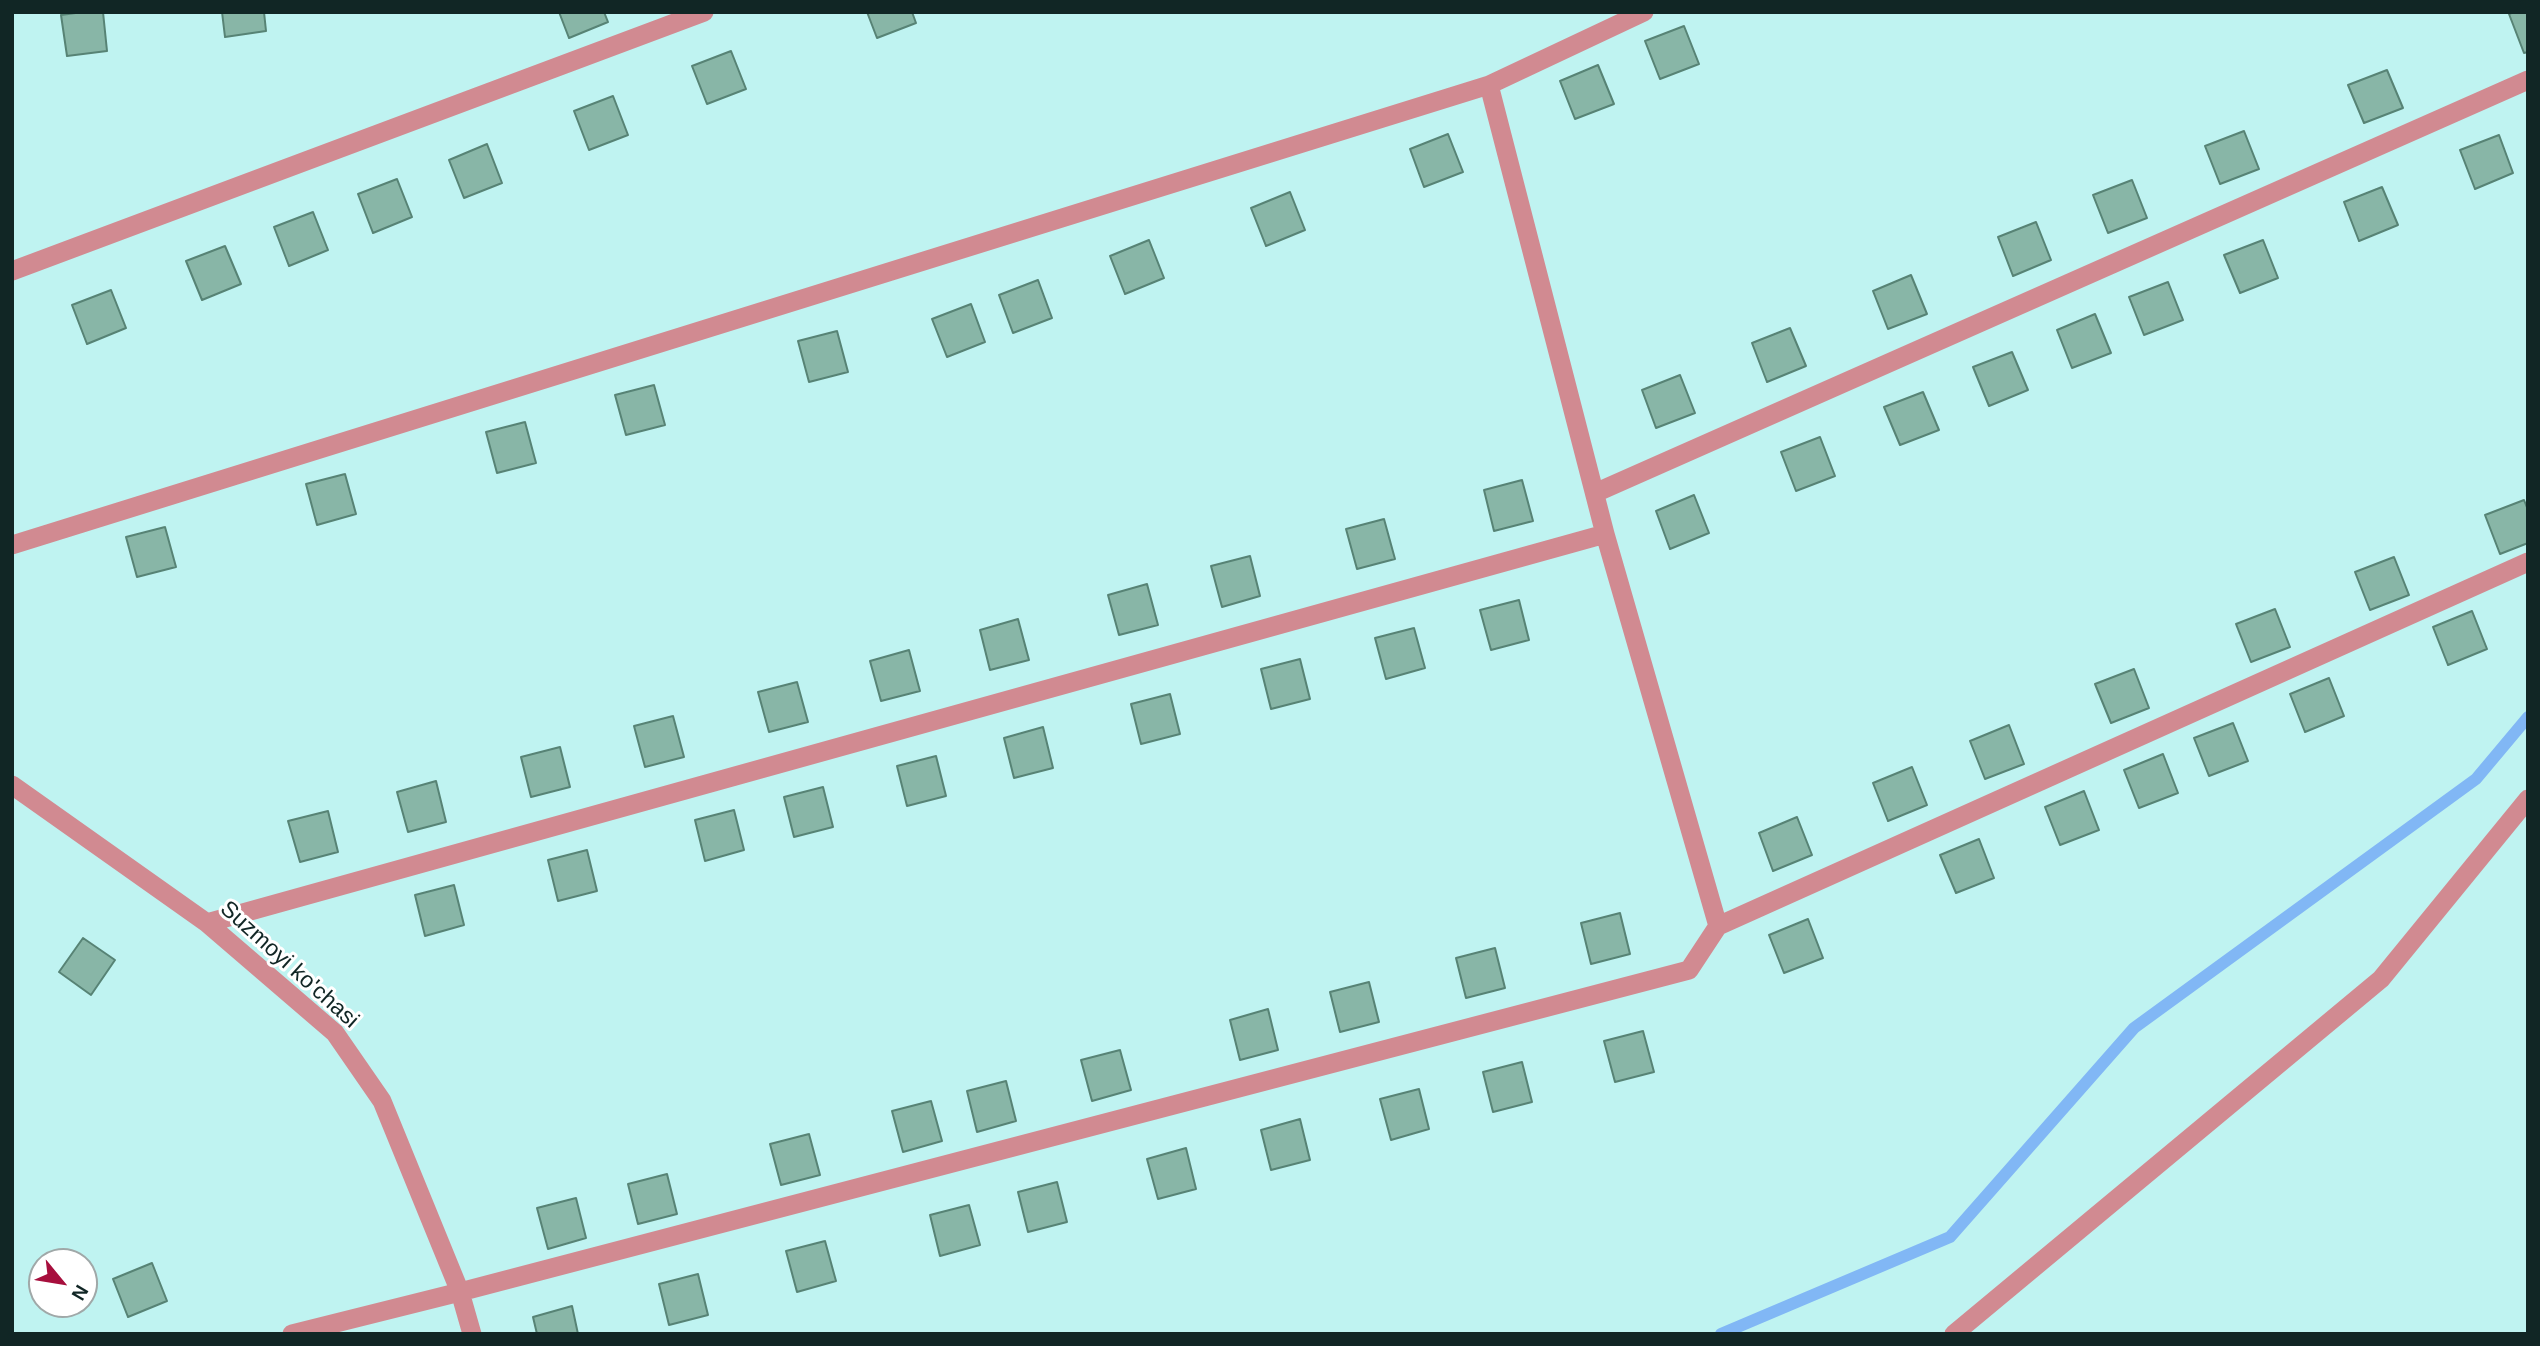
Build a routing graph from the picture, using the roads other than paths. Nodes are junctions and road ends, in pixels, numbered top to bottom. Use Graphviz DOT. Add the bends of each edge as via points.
graph roads {
  1 [pos="704,12"];
  2 [pos="1644,12"];
  3 [pos="2528,80"];
  4 [pos="1489,86"];
  5 [pos="12,271"];
  6 [pos="1595,493"];
  7 [pos="1605,534"];
  8 [pos="12,545"];
  9 [pos="2528,562"];
  10 [pos="12,785"];
  11 [pos="2528,799"];
  12 [pos="207,923"];
  13 [pos="1718,926"];
  14 [pos="460,1292"];
  15 [pos="292,1334"];
  16 [pos="472,1334"];
  17 [pos="1954,1334"];
  1 -- 5 [label="street"];
  2 -- 4 [label="street"];
  3 -- 6 [label="street"];
  4 -- 6 [label="street"];
  4 -- 8 [label="street"];
  6 -- 7 [label="street"];
  7 -- 12 [label="street"];
  7 -- 13 [label="street"];
  9 -- 13 [label="street"];
  10 -- 12 [label="street, Suzmoyi ko'chasi"];
  11 -- 17 [label="street" via="2381,979"];
  12 -- 14 [label="street, Suzmoyi ko'chasi" via="335,1033 382,1101"];
  13 -- 14 [label="street" via="1689,970"];
  14 -- 15 [label="street"];
  14 -- 16 [label="street, Suzmoyi ko'chasi"];
}
